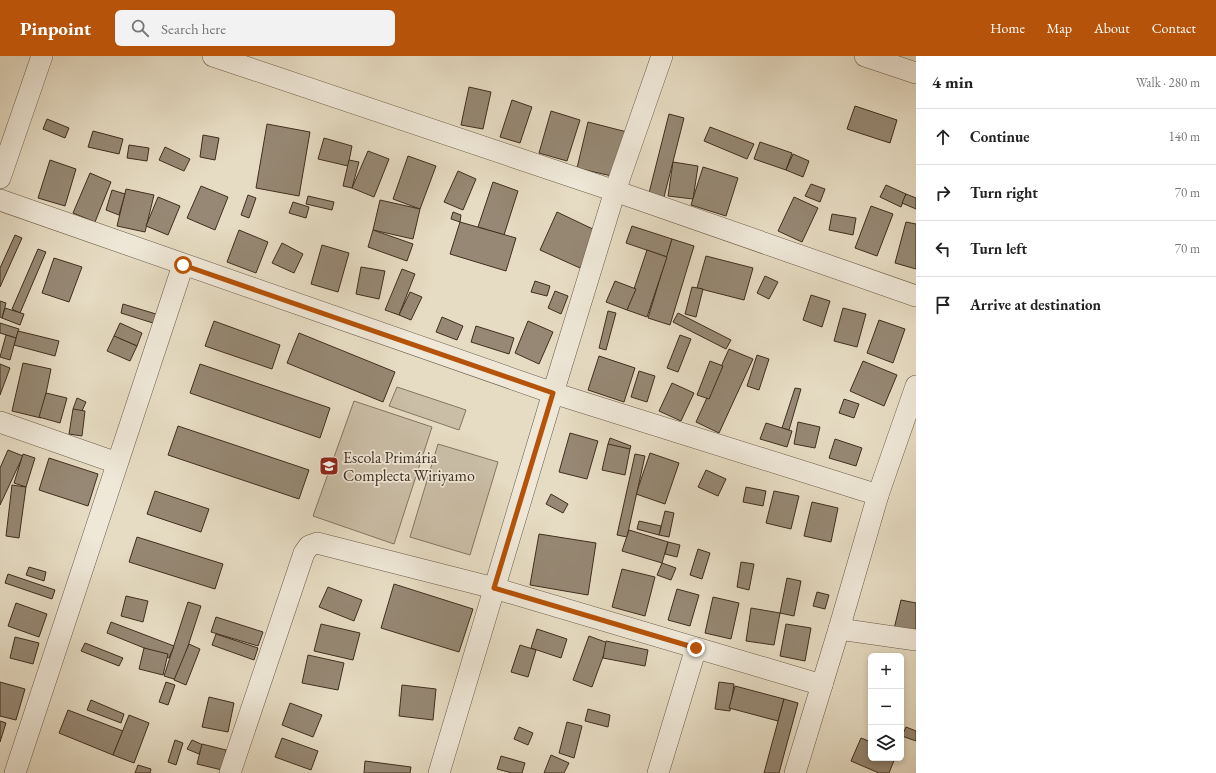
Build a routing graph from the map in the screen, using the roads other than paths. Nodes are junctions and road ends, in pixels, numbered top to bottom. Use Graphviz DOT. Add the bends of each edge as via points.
graph roads {
  1 [pos="42,56"];
  2 [pos="213,56"];
  3 [pos="662,56"];
  4 [pos="865,56"];
  5 [pos="916,73"];
  6 [pos="0,178"];
  7 [pos="615,191"];
  8 [pos="0,200"];
  9 [pos="183,265"];
  10 [pos="916,296"];
  11 [pos="916,386"];
  12 [pos="553,393"];
  13 [pos="0,422"];
  14 [pos="908,432"];
  15 [pos="117,463"];
  16 [pos="878,495"];
  17 [pos="494,588"];
  18 [pos="839,629"];
  19 [pos="916,640"];
  20 [pos="696,648"];
  21 [pos="822,685"];
  22 [pos="0,771"];
  23 [pos="7,773"];
  24 [pos="15,773"];
  25 [pos="230,773"];
  26 [pos="439,773"];
  27 [pos="658,773"];
  28 [pos="795,773"];
  1 -- 6 [label="street"];
  2 -- 7 [label="street"];
  3 -- 7 [label="street"];
  4 -- 5 [label="street"];
  7 -- 10 [label="street"];
  7 -- 12 [label="street"];
  8 -- 9 [label="street"];
  9 -- 12 [label="street"];
  9 -- 15 [label="street"];
  11 -- 14 [label="street"];
  12 -- 16 [label="street"];
  12 -- 17 [label="street"];
  13 -- 15 [label="street"];
  14 -- 16 [label="street"];
  15 -- 24 [label="street"];
  16 -- 18 [label="street"];
  17 -- 20 [label="street"];
  17 -- 25 [label="street" via="318,543 310,546 304,553"];
  17 -- 26 [label="street"];
  18 -- 19 [label="street"];
  18 -- 21 [label="street"];
  20 -- 21 [label="street"];
  20 -- 27 [label="street"];
  21 -- 28 [label="street"];
  22 -- 23 [label="street"];
}
